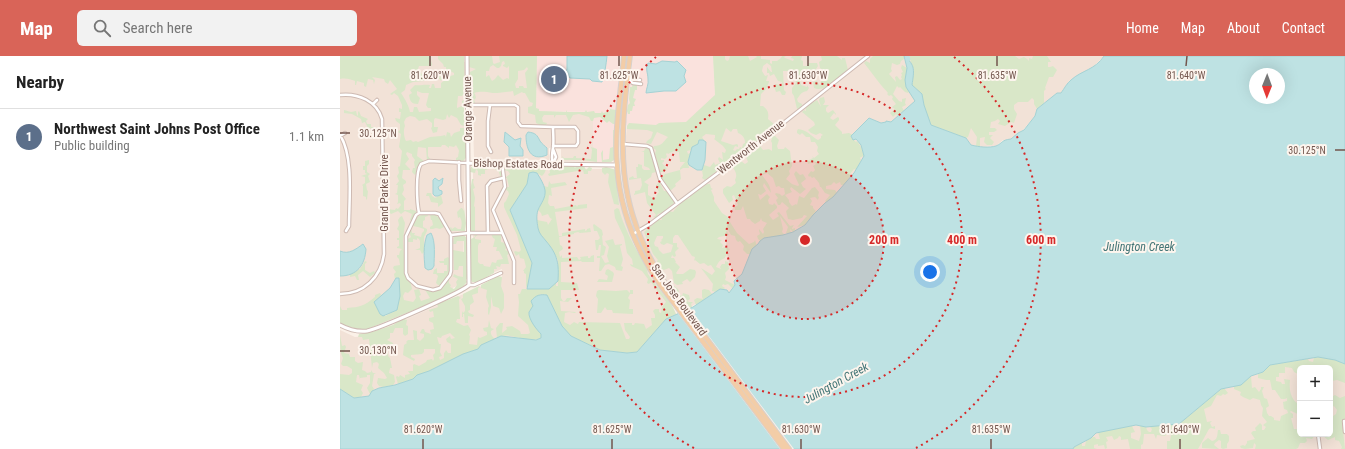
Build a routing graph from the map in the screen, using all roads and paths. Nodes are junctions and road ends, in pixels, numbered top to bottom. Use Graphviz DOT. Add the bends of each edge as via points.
graph roads {
  1 [pos="467,56"];
  2 [pos="624,56"];
  3 [pos="630,56"];
  4 [pos="868,56"];
  5 [pos="623,61"];
  6 [pos="628,74"];
  7 [pos="622,80"];
  8 [pos="628,80"];
  9 [pos="640,80"];
  10 [pos="641,84"];
  11 [pos="340,95"];
  12 [pos="377,100"];
  13 [pos="625,101"];
  14 [pos="373,104"];
  15 [pos="468,105"];
  16 [pos="490,105"];
  17 [pos="553,127"];
  18 [pos="618,131"];
  19 [pos="345,133"];
  20 [pos="340,136"];
  21 [pos="622,144"];
  22 [pos="553,147"];
  23 [pos="491,152"];
  24 [pos="459,162"];
  25 [pos="468,163"];
  26 [pos="502,163"];
  27 [pos="553,165"];
  28 [pos="617,165"];
  29 [pos="503,178"];
  30 [pos="626,192"];
  31 [pos="461,201"];
  32 [pos="677,204"];
  33 [pos="419,213"];
  34 [pos="346,231"];
  35 [pos="637,232"];
  36 [pos="469,233"];
  37 [pos="488,233"];
  38 [pos="502,233"];
  39 [pos="633,234"];
  40 [pos="451,235"];
  41 [pos="501,273"];
  42 [pos="514,283"];
  43 [pos="469,285"];
  44 [pos="340,294"];
  45 [pos="678,304"];
  46 [pos="340,326"];
  47 [pos="1345,421"];
  48 [pos="1345,432"];
  49 [pos="1318,437"];
  50 [pos="784,449"];
  51 [pos="789,449"];
  52 [pos="1320,449"];
  1 -- 15 [label="street, Orange Avenue"];
  2 -- 5 [label="main road, San Jose Boulevard"];
  3 -- 6 [label="main road, San Jose Boulevard"];
  4 -- 32 [label="street, Wentworth Avenue"];
  5 -- 7 [label="main road, San Jose Boulevard"];
  5 -- 8 [label="main road"];
  6 -- 8 [label="main road, San Jose Boulevard"];
  6 -- 9 [label="street" via="631,79"];
  7 -- 13 [label="main road"];
  7 -- 18 [label="main road, San Jose Boulevard"];
  8 -- 10 [label="street"];
  8 -- 13 [label="main road, San Jose Boulevard"];
  11 -- 14 [label="street" via="364,98"];
  12 -- 14 [label="street"];
  13 -- 21 [label="main road, San Jose Boulevard"];
  14 -- 44 [label="street, Grand Parke Drive" via="379,111 383,124 383,259 377,275 366,286 354,292"];
  15 -- 16 [label="street"];
  15 -- 25 [label="street, Orange Avenue"];
  16 -- 17 [label="street" via="516,106 518,124 521,126"];
  16 -- 23 [label="street" via="488,146"];
  17 -- 22 [label="street"];
  17 -- 22 [label="street" via="575,127 578,131 576,146"];
  18 -- 21 [label="main road" via="619,142"];
  18 -- 28 [label="main road, San Jose Boulevard"];
  19 -- 20 [label="street"];
  20 -- 34 [label="street" via="347,150 349,162 349,226"];
  21 -- 30 [label="main road, San Jose Boulevard"];
  21 -- 32 [label="street" via="651,148 660,179"];
  22 -- 27 [label="street"];
  24 -- 25 [label="street"];
  24 -- 31 [label="street"];
  24 -- 33 [label="street" via="429,161 420,166 417,172"];
  25 -- 26 [label="street, Bishop Estates Road"];
  25 -- 36 [label="street, Bishop Estates Road"];
  26 -- 27 [label="street, Bishop Estates Road"];
  26 -- 29 [label="street"];
  27 -- 28 [label="street, Bishop Estates Road"];
  28 -- 30 [label="main road" via="620,167"];
  28 -- 39 [label="main road, San Jose Boulevard" via="623,204"];
  29 -- 37 [label="street" via="490,181 487,186"];
  29 -- 38 [label="street" via="504,191 493,210"];
  30 -- 35 [label="main road, San Jose Boulevard"];
  32 -- 35 [label="street, Wentworth Avenue"];
  33 -- 40 [label="street" via="438,214"];
  33 -- 40 [label="street" via="406,239 406,273 416,286 436,290 449,277"];
  35 -- 39 [label="street, Wentworth Avenue"];
  35 -- 45 [label="main road, San Jose Boulevard" via="651,261"];
  36 -- 37 [label="street"];
  36 -- 40 [label="street"];
  36 -- 43 [label="street, Bishop Estates Road"];
  37 -- 38 [label="street"];
  38 -- 42 [label="street" via="514,261"];
  39 -- 45 [label="main road, San Jose Boulevard" via="646,264"];
  41 -- 43 [label="street"];
  43 -- 46 [label="street" via="370,330 353,331"];
  45 -- 50 [label="main road, San Jose Boulevard"];
  45 -- 51 [label="main road, San Jose Boulevard"];
  47 -- 48 [label="street"];
  49 -- 52 [label="street"];
}
